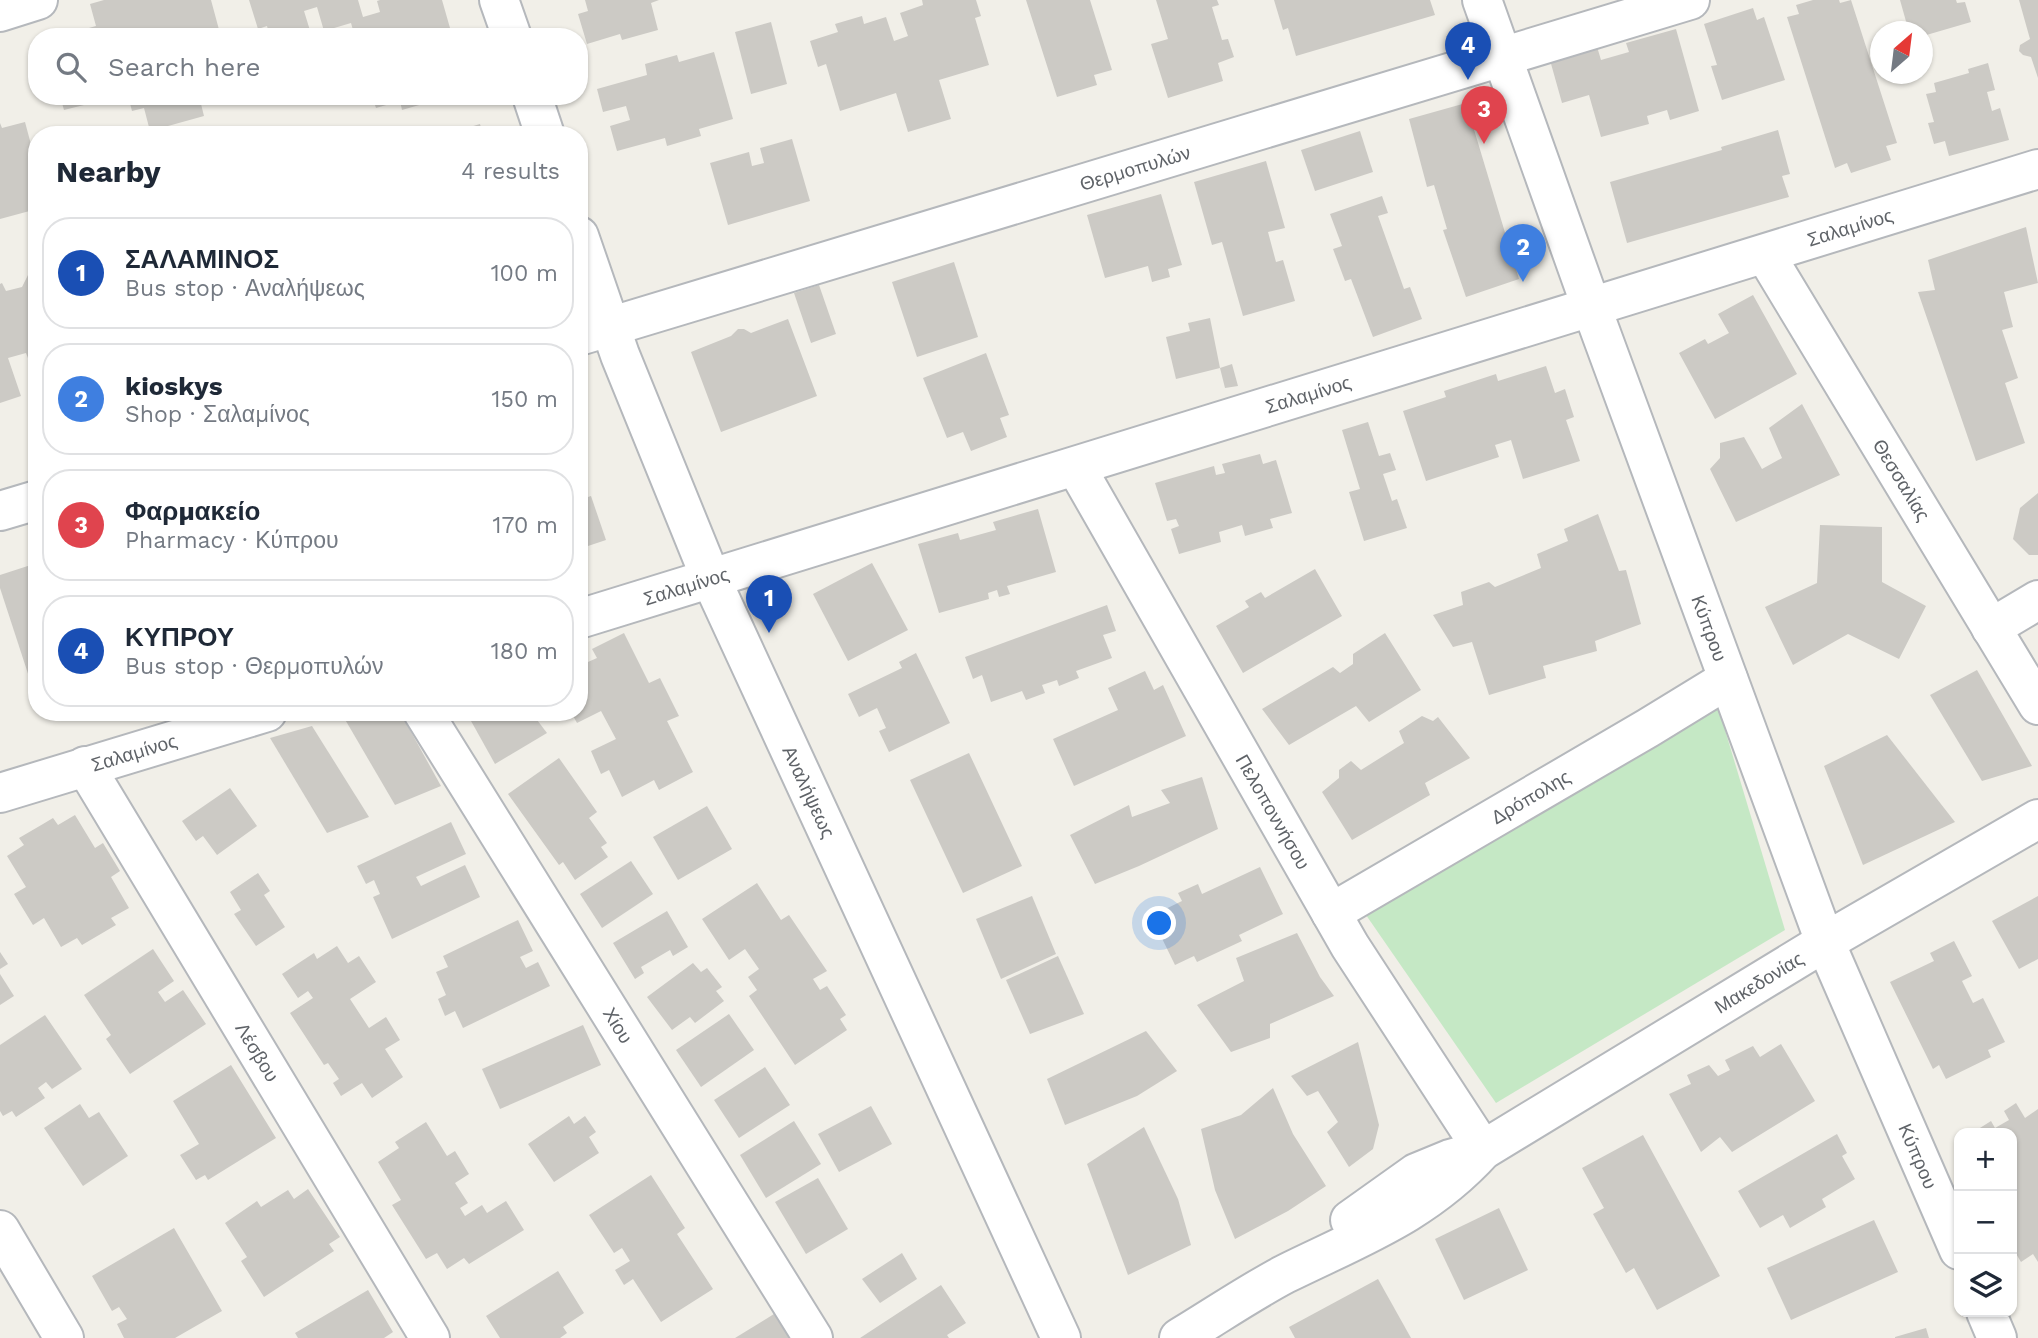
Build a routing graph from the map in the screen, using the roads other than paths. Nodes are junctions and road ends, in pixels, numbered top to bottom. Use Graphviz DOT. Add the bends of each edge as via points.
graph roads {
  1 [pos="38,0"];
  2 [pos="499,0"];
  3 [pos="1482,0"];
  4 [pos="1690,0"];
  5 [pos="0,12"];
  6 [pos="509,28"];
  7 [pos="1500,57"];
  8 [pos="535,105"];
  9 [pos="542,126"];
  10 [pos="2038,169"];
  11 [pos="1765,254"];
  12 [pos="588,290"];
  13 [pos="1591,306"];
  14 [pos="595,332"];
  15 [pos="1076,467"];
  16 [pos="28,503"];
  17 [pos="0,511"];
  18 [pos="711,579"];
  19 [pos="2038,600"];
  20 [pos="588,616"];
  21 [pos="1991,628"];
  22 [pos="1728,678"];
  23 [pos="2038,705"];
  24 [pos="237,721"];
  25 [pos="429,721"];
  26 [pos="85,766"];
  27 [pos="0,793"];
  28 [pos="2038,820"];
  29 [pos="1331,913"];
  30 [pos="1825,942"];
  31 [pos="1483,1150"];
  32 [pos="0,1230"];
  33 [pos="1954,1239"];
  34 [pos="11,1273"];
  35 [pos="1988,1317"];
  36 [pos="64,1338"];
  37 [pos="430,1338"];
  38 [pos="813,1338"];
  39 [pos="1061,1338"];
  40 [pos="1179,1338"];
  41 [pos="1997,1338"];
  1 -- 5 [label="street"];
  2 -- 6 [label="street"];
  3 -- 7 [label="street, Κύπρου"];
  4 -- 7 [label="street, Θερμοπυλών"];
  7 -- 13 [label="street, Κύπρου"];
  7 -- 14 [label="street, Θερμοπυλών"];
  8 -- 9 [label="street"];
  10 -- 11 [label="street, Σαλαμίνος"];
  11 -- 13 [label="street, Σαλαμίνος"];
  11 -- 21 [label="street, Θεσσαλίας"];
  12 -- 14 [label="street, Αναλήψεως"];
  13 -- 15 [label="street, Σαλαμίνος"];
  13 -- 22 [label="street, Κύπρου"];
  14 -- 18 [label="street, Αναλήψεως"];
  15 -- 18 [label="street, Σαλαμίνος"];
  15 -- 29 [label="street, Πελοποννήσου"];
  16 -- 17 [label="street"];
  18 -- 20 [label="street, Σαλαμίνος"];
  18 -- 39 [label="street, Αναλήψεως"];
  19 -- 21 [label="street"];
  21 -- 23 [label="street, Θεσσαλίας"];
  22 -- 29 [label="street, Δρόπολης"];
  22 -- 30 [label="street, Κύπρου"];
  24 -- 26 [label="street, Σαλαμίνος"];
  25 -- 38 [label="street, Χίου"];
  26 -- 27 [label="street, Σαλαμίνος"];
  26 -- 37 [label="street, Λέσβου"];
  28 -- 30 [label="street, Μακεδονίας"];
  29 -- 31 [label="street, Πελοποννήσου"];
  30 -- 31 [label="street, Μακεδονίας"];
  30 -- 33 [label="street, Κύπρου"];
  31 -- 40 [label="street, Μακεδονίας" via="1416,1173 1283,1275"];
  32 -- 34 [label="street"];
  34 -- 36 [label="street"];
  35 -- 41 [label="street"];
}
